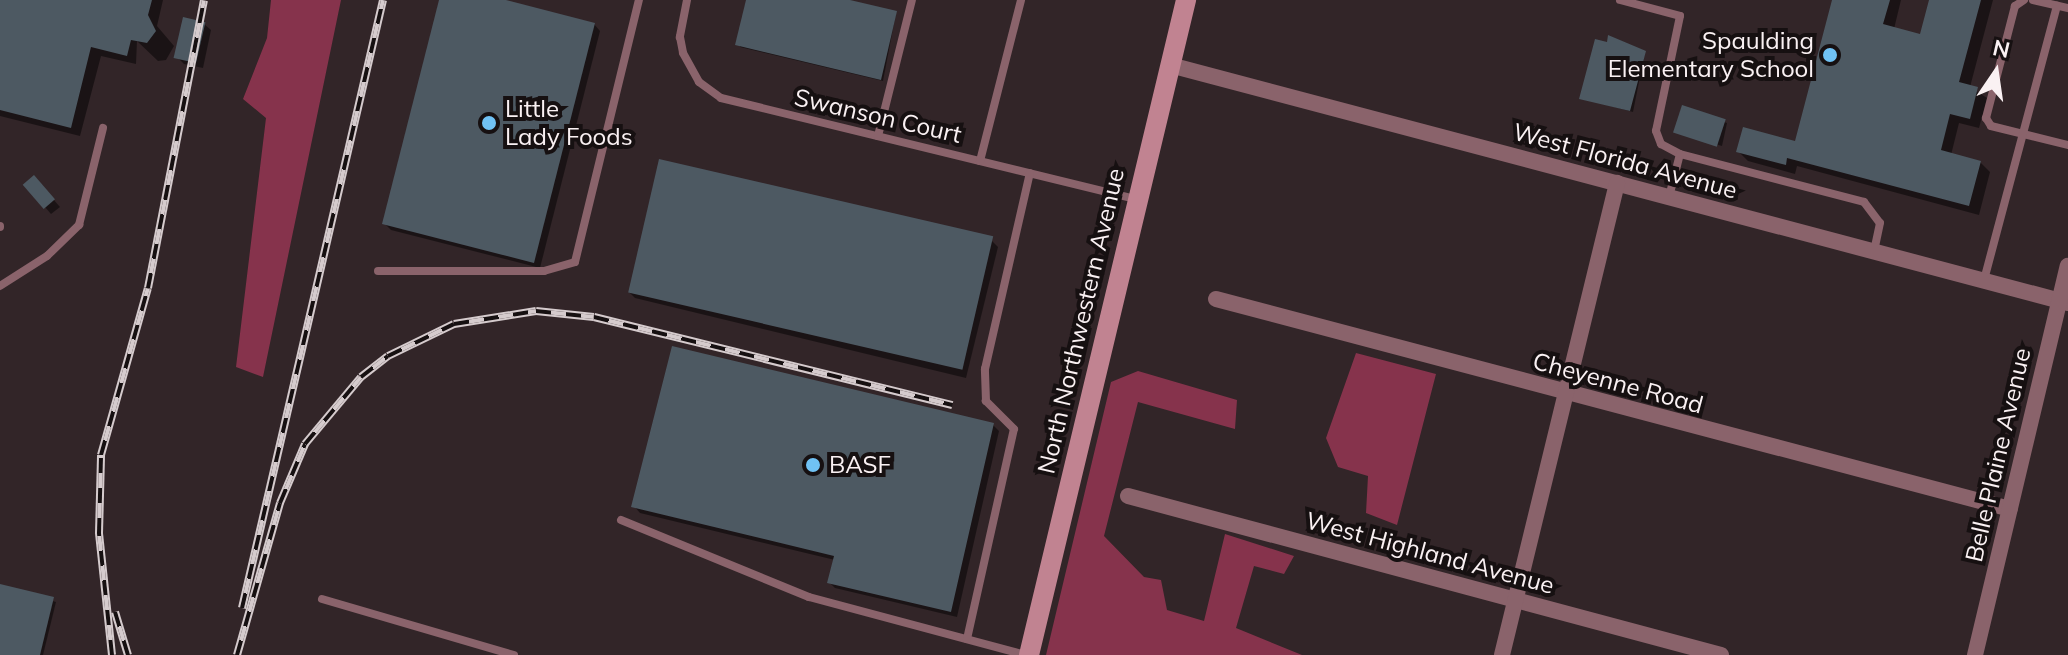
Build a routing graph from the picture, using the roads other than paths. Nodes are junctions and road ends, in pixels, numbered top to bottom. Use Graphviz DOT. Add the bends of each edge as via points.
graph roads {
  1 [pos="639,0"];
  2 [pos="687,0"];
  3 [pos="912,0"];
  4 [pos="1021,0"];
  5 [pos="1186,0"];
  6 [pos="1620,0"];
  7 [pos="2024,0"];
  8 [pos="2033,0"];
  9 [pos="2057,6"];
  10 [pos="2068,8"];
  11 [pos="1170,65"];
  12 [pos="103,128"];
  13 [pos="2021,133"];
  14 [pos="878,136"];
  15 [pos="2068,145"];
  16 [pos="1680,154"];
  17 [pos="980,161"];
  18 [pos="1030,173"];
  19 [pos="1617,183"];
  20 [pos="1669,197"];
  21 [pos="1137,200"];
  22 [pos="1874,251"];
  23 [pos="2068,266"];
  24 [pos="378,271"];
  25 [pos="1984,280"];
  26 [pos="0,286"];
  27 [pos="1216,299"];
  28 [pos="2064,302"];
  29 [pos="1565,394"];
  30 [pos="1128,496"];
  31 [pos="2010,509"];
  32 [pos="621,520"];
  33 [pos="322,599"];
  34 [pos="1515,601"];
  35 [pos="967,639"];
  36 [pos="498,653"];
  37 [pos="514,655"];
  38 [pos="1027,655"];
  39 [pos="1502,655"];
  40 [pos="1721,655"];
  41 [pos="1975,655"];
  1 -- 24 [label="lane" via="575,262 544,271"];
  2 -- 14 [label="lane, Swanson Court" via="681,26 683,53 712,93 742,105"];
  3 -- 14 [label="lane"];
  4 -- 17 [label="lane"];
  5 -- 11 [label="street, North Northwestern Avenue"];
  6 -- 16 [label="lane" via="1680,16 1656,131 1661,144"];
  7 -- 13 [label="lane" via="2015,6 1986,118 1991,126"];
  8 -- 9 [label="lane"];
  9 -- 10 [label="lane"];
  9 -- 13 [label="lane"];
  11 -- 19 [label="street, West Florida Avenue"];
  11 -- 21 [label="street, North Northwestern Avenue"];
  12 -- 26 [label="lane" via="79,225 47,256"];
  13 -- 15 [label="lane"];
  13 -- 25 [label="lane"];
  14 -- 17 [label="lane, Swanson Court"];
  16 -- 20 [label="lane"];
  16 -- 22 [label="lane" via="1864,202 1880,223"];
  17 -- 18 [label="lane, Swanson Court"];
  18 -- 21 [label="lane, Swanson Court"];
  18 -- 35 [label="lane" via="982,387 986,401 1014,429"];
  19 -- 20 [label="street, West Florida Avenue"];
  19 -- 29 [label="street"];
  20 -- 22 [label="street, West Florida Avenue"];
  21 -- 38 [label="street, North Northwestern Avenue"];
  22 -- 25 [label="street, West Florida Avenue"];
  23 -- 28 [label="street, Belle Plaine Avenue"];
  25 -- 28 [label="street, West Florida Avenue"];
  27 -- 29 [label="street, Cheyenne Road"];
  28 -- 31 [label="street, Belle Plaine Avenue"];
  29 -- 31 [label="street, Cheyenne Road"];
  29 -- 34 [label="street"];
  30 -- 34 [label="street, West Highland Avenue"];
  31 -- 41 [label="street, Belle Plaine Avenue"];
  32 -- 35 [label="lane" via="809,597"];
  33 -- 36 [label="lane"];
  34 -- 39 [label="street"];
  34 -- 40 [label="street, West Highland Avenue"];
  35 -- 38 [label="lane"];
  36 -- 37 [label="lane"];
}
